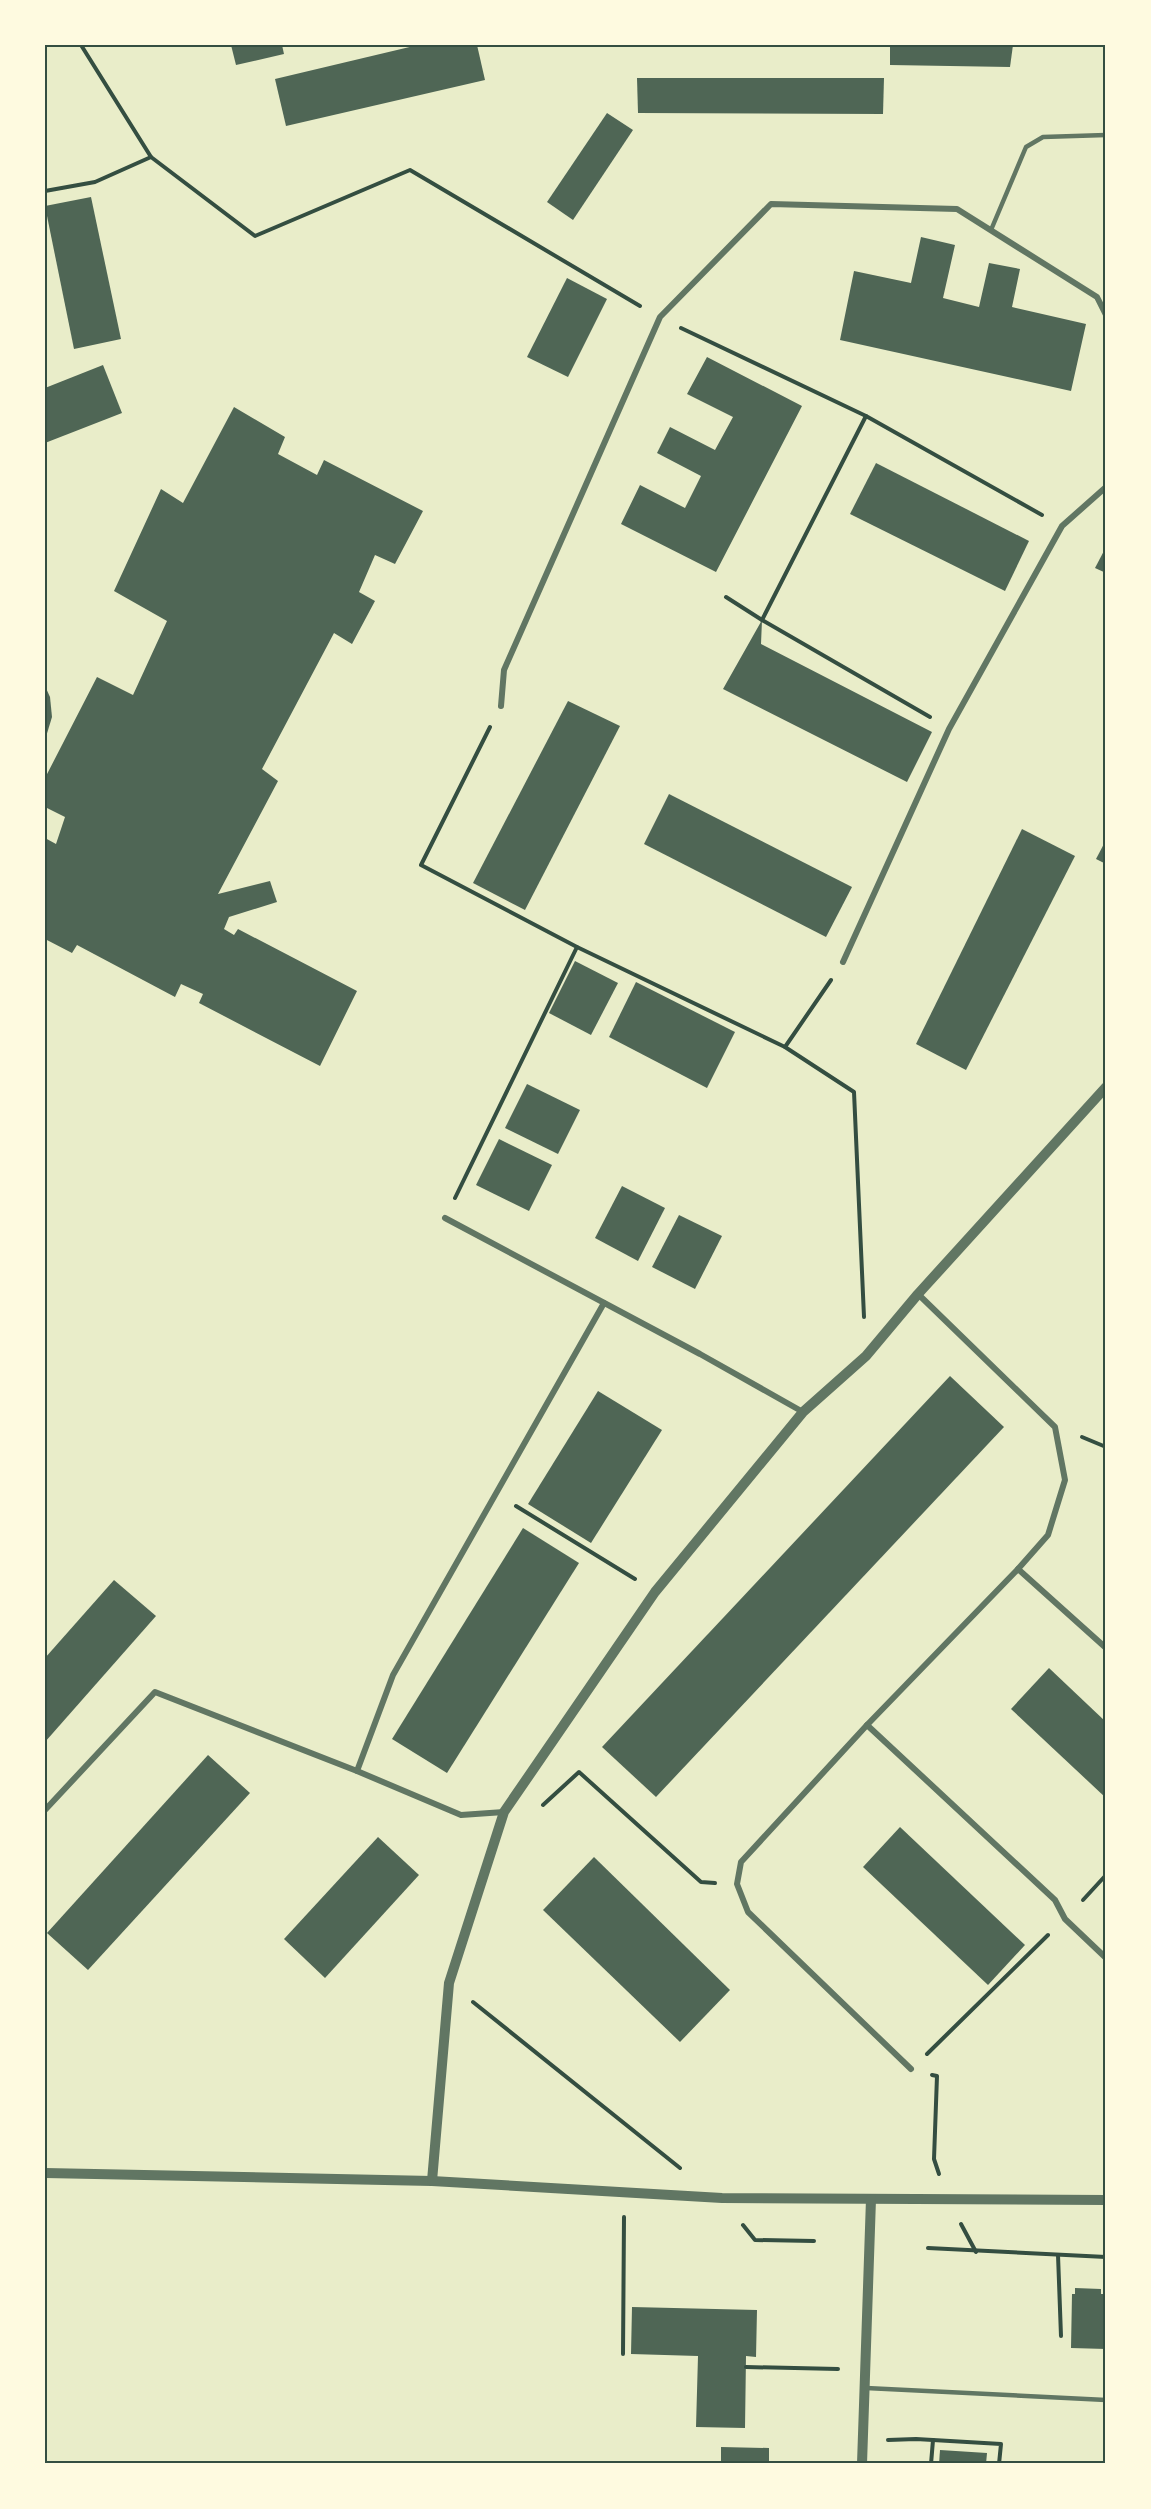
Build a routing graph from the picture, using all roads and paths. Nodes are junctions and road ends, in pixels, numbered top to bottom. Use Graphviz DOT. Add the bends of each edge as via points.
graph roads {
  1 [pos="81,45"];
  2 [pos="1106,135"];
  3 [pos="151,157"];
  4 [pos="45,191"];
  5 [pos="991,230"];
  6 [pos="1106,315"];
  7 [pos="660,317"];
  8 [pos="866,416"];
  9 [pos="1106,487"];
  10 [pos="1062,526"];
  11 [pos="726,597"];
  12 [pos="762,620"];
  13 [pos="501,706"];
  14 [pos="949,729"];
  15 [pos="577,947"];
  16 [pos="843,962"];
  17 [pos="785,1047"];
  18 [pos="1106,1087"];
  19 [pos="445,1218"];
  20 [pos="918,1294"];
  21 [pos="604,1303"];
  22 [pos="866,1356"];
  23 [pos="803,1412"];
  24 [pos="495,1492"];
  25 [pos="1018,1569"];
  26 [pos="655,1592"];
  27 [pos="1106,1648"];
  28 [pos="867,1725"];
  29 [pos="357,1771"];
  30 [pos="45,1810"];
  31 [pos="504,1812"];
  32 [pos="536,1812"];
  33 [pos="1106,1875"];
  34 [pos="737,1884"];
  35 [pos="1065,1919"];
  36 [pos="1106,1958"];
  37 [pos="449,1983"];
  38 [pos="911,2069"];
  39 [pos="684,2171"];
  40 [pos="45,2174"];
  41 [pos="432,2181"];
  42 [pos="625,2192"];
  43 [pos="722,2198"];
  44 [pos="946,2198"];
  45 [pos="871,2199"];
  46 [pos="1106,2200"];
  47 [pos="814,2241"];
  48 [pos="928,2248"];
  49 [pos="976,2252"];
  50 [pos="1058,2255"];
  51 [pos="1106,2257"];
  52 [pos="1061,2336"];
  53 [pos="623,2354"];
  54 [pos="746,2367"];
  55 [pos="866,2370"];
  56 [pos="866,2388"];
  57 [pos="1106,2400"];
  58 [pos="933,2440"];
  59 [pos="863,2442"];
  60 [pos="862,2464"];
  61 [pos="931,2464"];
  62 [pos="999,2464"];
  1 -- 3 [label="path"];
  2 -- 5 [label="lane" via="1043,137 1026,147"];
  3 -- 4 [label="path" via="95,182"];
  3 -- 7 [label="path" via="255,236 410,170"];
  5 -- 6 [label="street" via="1097,297"];
  5 -- 7 [label="street" via="957,209 771,204"];
  7 -- 8 [label="path"];
  7 -- 13 [label="street" via="504,670"];
  8 -- 10 [label="path"];
  8 -- 12 [label="path"];
  9 -- 10 [label="street"];
  10 -- 14 [label="street"];
  11 -- 12 [label="path"];
  12 -- 14 [label="path"];
  13 -- 15 [label="path" via="421,865"];
  14 -- 16 [label="street"];
  15 -- 17 [label="path"];
  15 -- 19 [label="path"];
  16 -- 17 [label="path"];
  17 -- 22 [label="path" via="854,1092"];
  18 -- 20 [label="street"];
  19 -- 21 [label="street"];
  20 -- 22 [label="street"];
  20 -- 25 [label="street" via="1055,1427 1065,1480 1048,1535"];
  21 -- 23 [label="street"];
  21 -- 24 [label="street"];
  22 -- 23 [label="street"];
  23 -- 26 [label="street"];
  24 -- 26 [label="path"];
  24 -- 29 [label="street" via="393,1675"];
  25 -- 27 [label="street"];
  25 -- 28 [label="street"];
  26 -- 31 [label="street"];
  28 -- 34 [label="street" via="741,1862"];
  28 -- 35 [label="street" via="1054,1900"];
  29 -- 30 [label="street" via="155,1692"];
  29 -- 31 [label="street" via="461,1815"];
  31 -- 37 [label="street"];
  32 -- 34 [label="path" via="579,1772 701,1882"];
  33 -- 35 [label="path"];
  34 -- 38 [label="street" via="748,1912"];
  35 -- 36 [label="street"];
  35 -- 38 [label="path"];
  37 -- 39 [label="path"];
  37 -- 41 [label="street"];
  38 -- 44 [label="path" via="937,2076 934,2159"];
  40 -- 41 [label="street"];
  41 -- 42 [label="street"];
  42 -- 43 [label="street"];
  42 -- 53 [label="path"];
  43 -- 45 [label="street"];
  43 -- 47 [label="path" via="755,2240"];
  44 -- 45 [label="street"];
  44 -- 46 [label="street"];
  44 -- 49 [label="path"];
  45 -- 55 [label="street"];
  48 -- 49 [label="path"];
  49 -- 50 [label="path"];
  50 -- 51 [label="path"];
  50 -- 52 [label="path"];
  54 -- 55 [label="path"];
  55 -- 56 [label="street"];
  56 -- 57 [label="lane"];
  56 -- 59 [label="street"];
  58 -- 59 [label="path"];
  58 -- 61 [label="path"];
  58 -- 62 [label="path" via="1000,2444"];
  59 -- 60 [label="street"];
}
